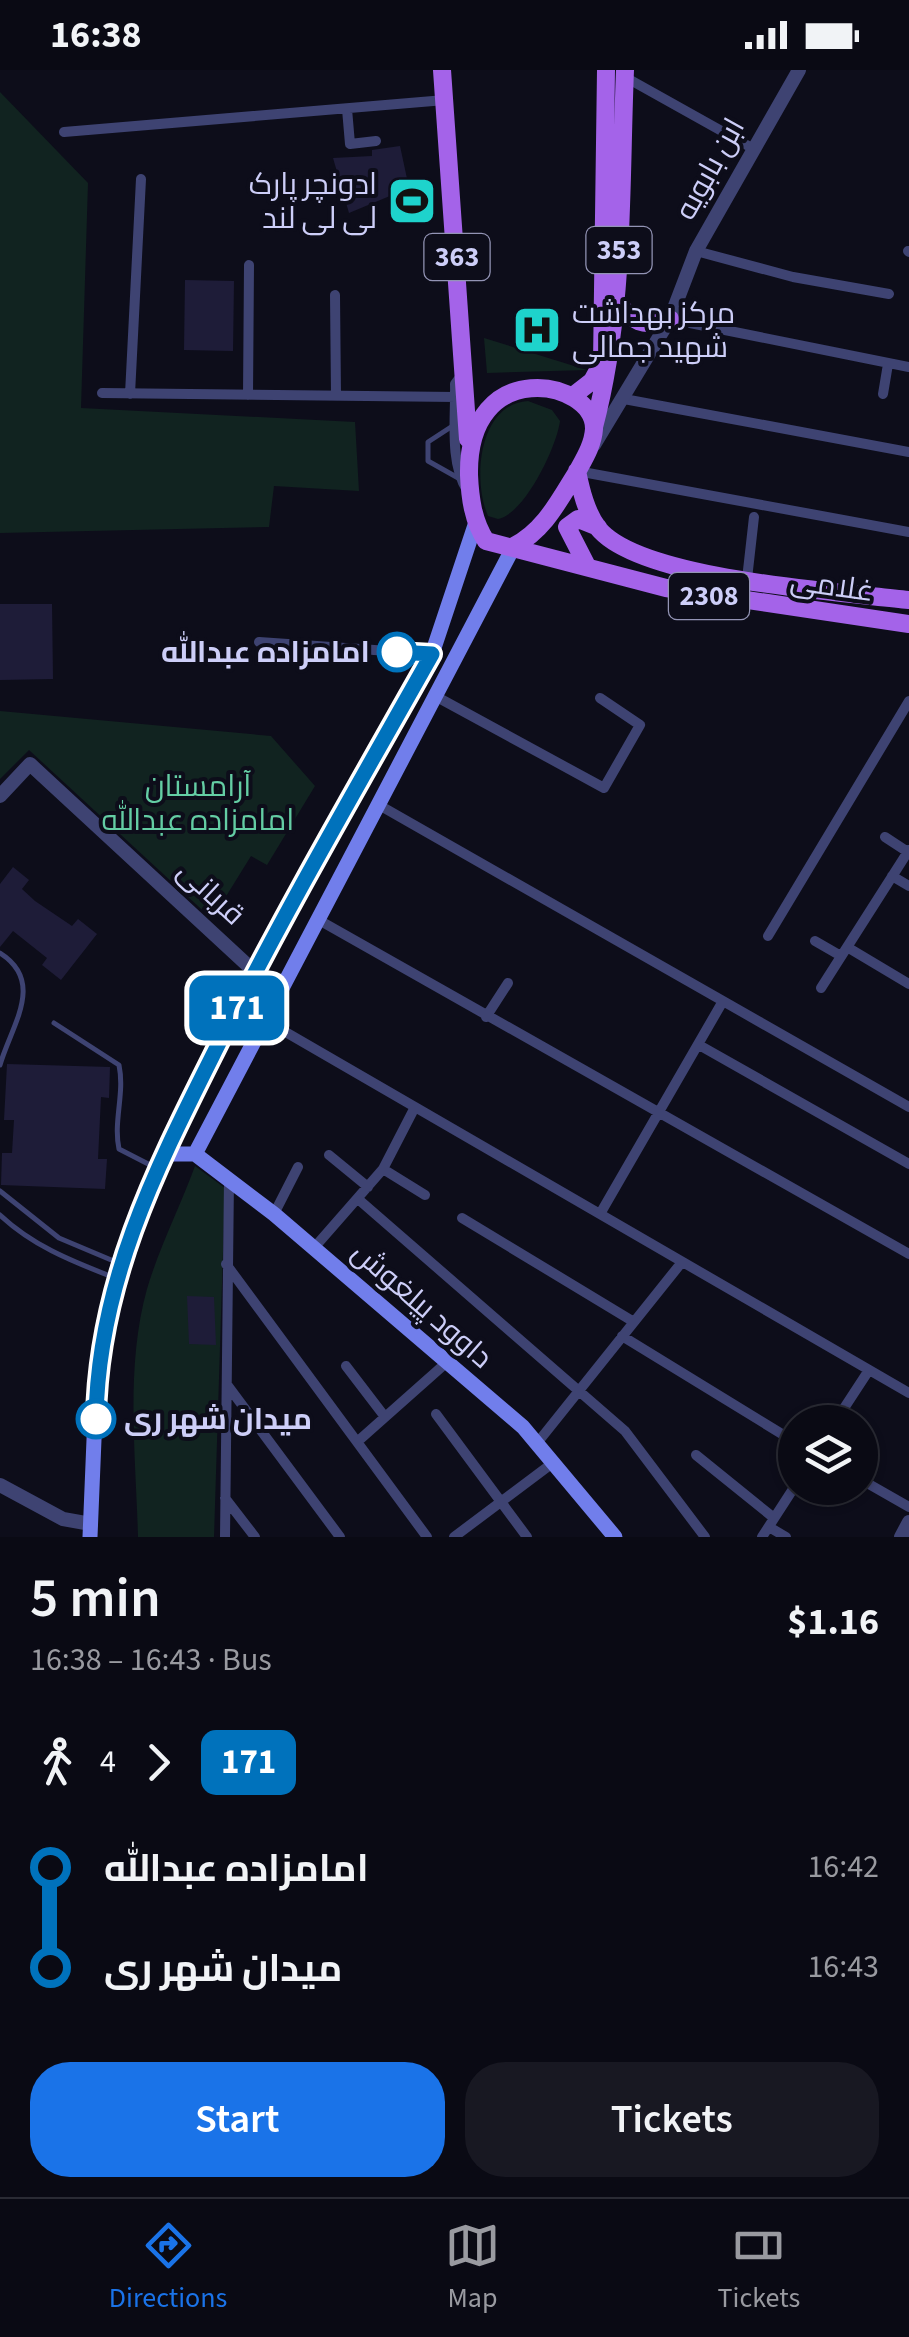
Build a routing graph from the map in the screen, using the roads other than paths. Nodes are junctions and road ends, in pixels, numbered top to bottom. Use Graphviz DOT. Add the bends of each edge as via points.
graph roads {
  1 [pos="442,70"];
  2 [pos="606,70"];
  3 [pos="798,70"];
  4 [pos="625,73"];
  5 [pos="445,100"];
  6 [pos="347,108"];
  7 [pos="64,132"];
  8 [pos="376,141"];
  9 [pos="752,148"];
  10 [pos="142,179"];
  11 [pos="696,251"];
  12 [pos="249,265"];
  13 [pos="603,284"];
  14 [pos="336,294"];
  15 [pos="889,294"];
  16 [pos="618,304"];
  17 [pos="540,312"];
  18 [pos="670,319"];
  19 [pos="538,343"];
  20 [pos="888,364"];
  21 [pos="909,367"];
  22 [pos="464,371"];
  23 [pos="102,393"];
  24 [pos="130,394"];
  25 [pos="883,394"];
  26 [pos="248,395"];
  27 [pos="574,395"];
  28 [pos="336,396"];
  29 [pos="456,397"];
  30 [pos="624,399"];
  31 [pos="456,421"];
  32 [pos="594,428"];
  33 [pos="469,444"];
  34 [pos="909,452"];
  35 [pos="588,454"];
  36 [pos="577,471"];
  37 [pos="460,479"];
  38 [pos="472,497"];
  39 [pos="754,516"];
  40 [pos="475,524"];
  41 [pos="598,528"];
  42 [pos="909,532"];
  43 [pos="514,546"];
  44 [pos="586,564"];
  45 [pos="747,579"];
  46 [pos="909,600"];
  47 [pos="909,624"];
  48 [pos="258,642"];
  49 [pos="432,654"];
  50 [pos="437,697"];
  51 [pos="600,698"];
  52 [pos="909,701"];
  53 [pos="0,796"];
  54 [pos="379,805"];
  55 [pos="885,837"];
  56 [pos="908,851"];
  57 [pos="892,876"];
  58 [pos="909,886"];
  59 [pos="317,920"];
  60 [pos="768,936"];
  61 [pos="815,941"];
  62 [pos="844,952"];
  63 [pos="0,953"];
  64 [pos="255,972"];
  65 [pos="508,982"];
  66 [pos="909,984"];
  67 [pos="820,988"];
  68 [pos="723,1001"];
  69 [pos="262,1018"];
  70 [pos="486,1018"];
  71 [pos="54,1023"];
  72 [pos="699,1045"];
  73 [pos="0,1065"];
  74 [pos="415,1107"];
  75 [pos="909,1107"];
  76 [pos="184,1114"];
  77 [pos="658,1114"];
  78 [pos="210,1124"];
  79 [pos="195,1154"];
  80 [pos="329,1155"];
  81 [pos="164,1162"];
  82 [pos="909,1164"];
  83 [pos="298,1167"];
  84 [pos="383,1169"];
  85 [pos="229,1178"];
  86 [pos="368,1187"];
  87 [pos="0,1190"];
  88 [pos="425,1195"];
  89 [pos="358,1200"];
  90 [pos="274,1214"];
  91 [pos="600,1214"];
  92 [pos="0,1215"];
  93 [pos="462,1218"];
  94 [pos="314,1248"];
  95 [pos="909,1254"];
  96 [pos="682,1262"];
  97 [pos="226,1264"];
  98 [pos="117,1270"];
  99 [pos="634,1322"];
  100 [pos="622,1336"];
  101 [pos="446,1363"];
  102 [pos="346,1366"];
  103 [pos="869,1370"];
  104 [pos="227,1385"];
  105 [pos="578,1391"];
  106 [pos="909,1393"];
  107 [pos="846,1405"];
  108 [pos="436,1414"];
  109 [pos="385,1417"];
  110 [pos="778,1432"];
  111 [pos="357,1442"];
  112 [pos="538,1442"];
  113 [pos="696,1455"];
  114 [pos="554,1462"];
  115 [pos="0,1485"];
  116 [pos="878,1489"];
  117 [pos="224,1498"];
  118 [pos="500,1503"];
  119 [pos="783,1505"];
  120 [pos="909,1507"];
  121 [pos="909,1522"];
  122 [pos="769,1528"];
  123 [pos="91,1530"];
  124 [pos="225,1537"];
  125 [pos="255,1537"];
  126 [pos="340,1537"];
  127 [pos="427,1537"];
  128 [pos="454,1537"];
  129 [pos="526,1537"];
  130 [pos="614,1537"];
  131 [pos="705,1537"];
  132 [pos="786,1537"];
  133 [pos="901,1537"];
  1 -- 5 [label="main road, 363"];
  2 -- 13 [label="main road, 353"];
  3 -- 9 [label="street, ابن بابویه"];
  4 -- 9 [label="street"];
  4 -- 16 [label="main road, 353"];
  5 -- 6 [label="street"];
  5 -- 22 [label="main road, 363"];
  6 -- 7 [label="street"];
  6 -- 8 [label="street" via="350,144"];
  9 -- 11 [label="street, ابن بابویه"];
  10 -- 24 [label="street"];
  11 -- 15 [label="street" via="793,278"];
  11 -- 18 [label="street, ابن بابویه"];
  12 -- 26 [label="street"];
  13 -- 16 [label="main road"];
  13 -- 27 [label="main road, 353" via="602,363"];
  14 -- 28 [label="street"];
  16 -- 18 [label="main road" via="644,325"];
  16 -- 32 [label="main road, 353"];
  17 -- 19 [label="street"];
  18 -- 20 [label="street"];
  18 -- 30 [label="street, ابن بابویه"];
  20 -- 21 [label="street"];
  20 -- 25 [label="street"];
  22 -- 29 [label="street"];
  22 -- 33 [label="main road, 363"];
  23 -- 24 [label="street"];
  24 -- 26 [label="street"];
  26 -- 28 [label="street"];
  27 -- 32 [label="main road"];
  27 -- 33 [label="main road" via="527,388 498,396"];
  28 -- 29 [label="street"];
  29 -- 31 [label="street"];
  30 -- 34 [label="street"];
  30 -- 35 [label="street, ابن بابویه"];
  31 -- 37 [label="street"];
  31 -- 37 [label="lane" via="428,442 428,461"];
  32 -- 35 [label="main road"];
  33 -- 38 [label="main road"];
  35 -- 36 [label="main road"];
  36 -- 41 [label="main road"];
  36 -- 42 [label="street"];
  36 -- 43 [label="main road" via="547,520"];
  37 -- 38 [label="street"];
  38 -- 40 [label="main road"];
  39 -- 45 [label="street"];
  40 -- 43 [label="main road" via="486,540"];
  40 -- 49 [label="main road"];
  41 -- 44 [label="main road" via="578,518 566,527"];
  41 -- 45 [label="main road, غلامی / 2308" via="667,566"];
  43 -- 44 [label="main road, غلامی / 2308"];
  43 -- 50 [label="main road"];
  44 -- 47 [label="main road, غلامی / 2308" via="701,595"];
  45 -- 46 [label="main road, غلامی / 2308"];
  48 -- 49 [label="street"];
  49 -- 64 [label="main road"];
  50 -- 51 [label="street" via="604,788 640,725"];
  50 -- 54 [label="main road"];
  52 -- 60 [label="street"];
  53 -- 64 [label="street, قربانی" via="30,764"];
  54 -- 59 [label="main road"];
  54 -- 68 [label="street"];
  55 -- 56 [label="street"];
  56 -- 57 [label="street"];
  57 -- 58 [label="street"];
  57 -- 62 [label="street"];
  59 -- 69 [label="main road"];
  59 -- 70 [label="street"];
  61 -- 62 [label="street"];
  62 -- 66 [label="street"];
  62 -- 67 [label="street"];
  63 -- 73 [label="lane" via="22,973 25,991"];
  64 -- 76 [label="main road"];
  65 -- 70 [label="street"];
  68 -- 72 [label="street"];
  68 -- 75 [label="street"];
  69 -- 74 [label="street"];
  69 -- 78 [label="main road"];
  70 -- 77 [label="street"];
  71 -- 81 [label="lane" via="118,1065 120,1149"];
  72 -- 77 [label="street"];
  72 -- 82 [label="street"];
  74 -- 84 [label="street"];
  74 -- 91 [label="street"];
  76 -- 78 [label="main road" via="194,1126"];
  76 -- 81 [label="main road"];
  77 -- 91 [label="street"];
  77 -- 95 [label="street"];
  78 -- 79 [label="main road"];
  79 -- 81 [label="main road" via="183,1151"];
  79 -- 85 [label="main road, داوود پیلغوش"];
  80 -- 86 [label="street"];
  81 -- 98 [label="main road"];
  83 -- 90 [label="street"];
  84 -- 86 [label="street"];
  84 -- 88 [label="street"];
  85 -- 90 [label="main road, داوود پیلغوش"];
  85 -- 97 [label="street"];
  86 -- 89 [label="street"];
  87 -- 98 [label="lane" via="59,1238"];
  89 -- 94 [label="street"];
  89 -- 105 [label="street"];
  90 -- 94 [label="main road, داوود پیلغوش"];
  91 -- 96 [label="street"];
  92 -- 98 [label="lane" via="64,1258"];
  93 -- 99 [label="street"];
  94 -- 101 [label="main road, داوود پیلغوش"];
  96 -- 99 [label="street"];
  96 -- 103 [label="street"];
  97 -- 104 [label="street"];
  97 -- 111 [label="street"];
  98 -- 123 [label="main road" via="96,1391"];
  99 -- 100 [label="street"];
  100 -- 105 [label="street"];
  100 -- 110 [label="street"];
  101 -- 109 [label="street"];
  101 -- 112 [label="main road, داوود پیلغوش"];
  102 -- 109 [label="street"];
  103 -- 106 [label="street"];
  103 -- 107 [label="street"];
  104 -- 117 [label="street"];
  104 -- 126 [label="street"];
  105 -- 112 [label="street"];
  105 -- 131 [label="street" via="625,1432"];
  108 -- 118 [label="street"];
  109 -- 111 [label="street"];
  111 -- 127 [label="street"];
  112 -- 114 [label="main road, داوود پیلغوش"];
  113 -- 122 [label="street"];
  114 -- 118 [label="street"];
  114 -- 130 [label="main road, داوود پیلغوش"];
  115 -- 123 [label="street"];
  116 -- 120 [label="street"];
  117 -- 124 [label="street"];
  117 -- 125 [label="street"];
  118 -- 128 [label="street"];
  118 -- 129 [label="street"];
  119 -- 122 [label="street"];
  121 -- 133 [label="street"];
  122 -- 132 [label="street"];
}
